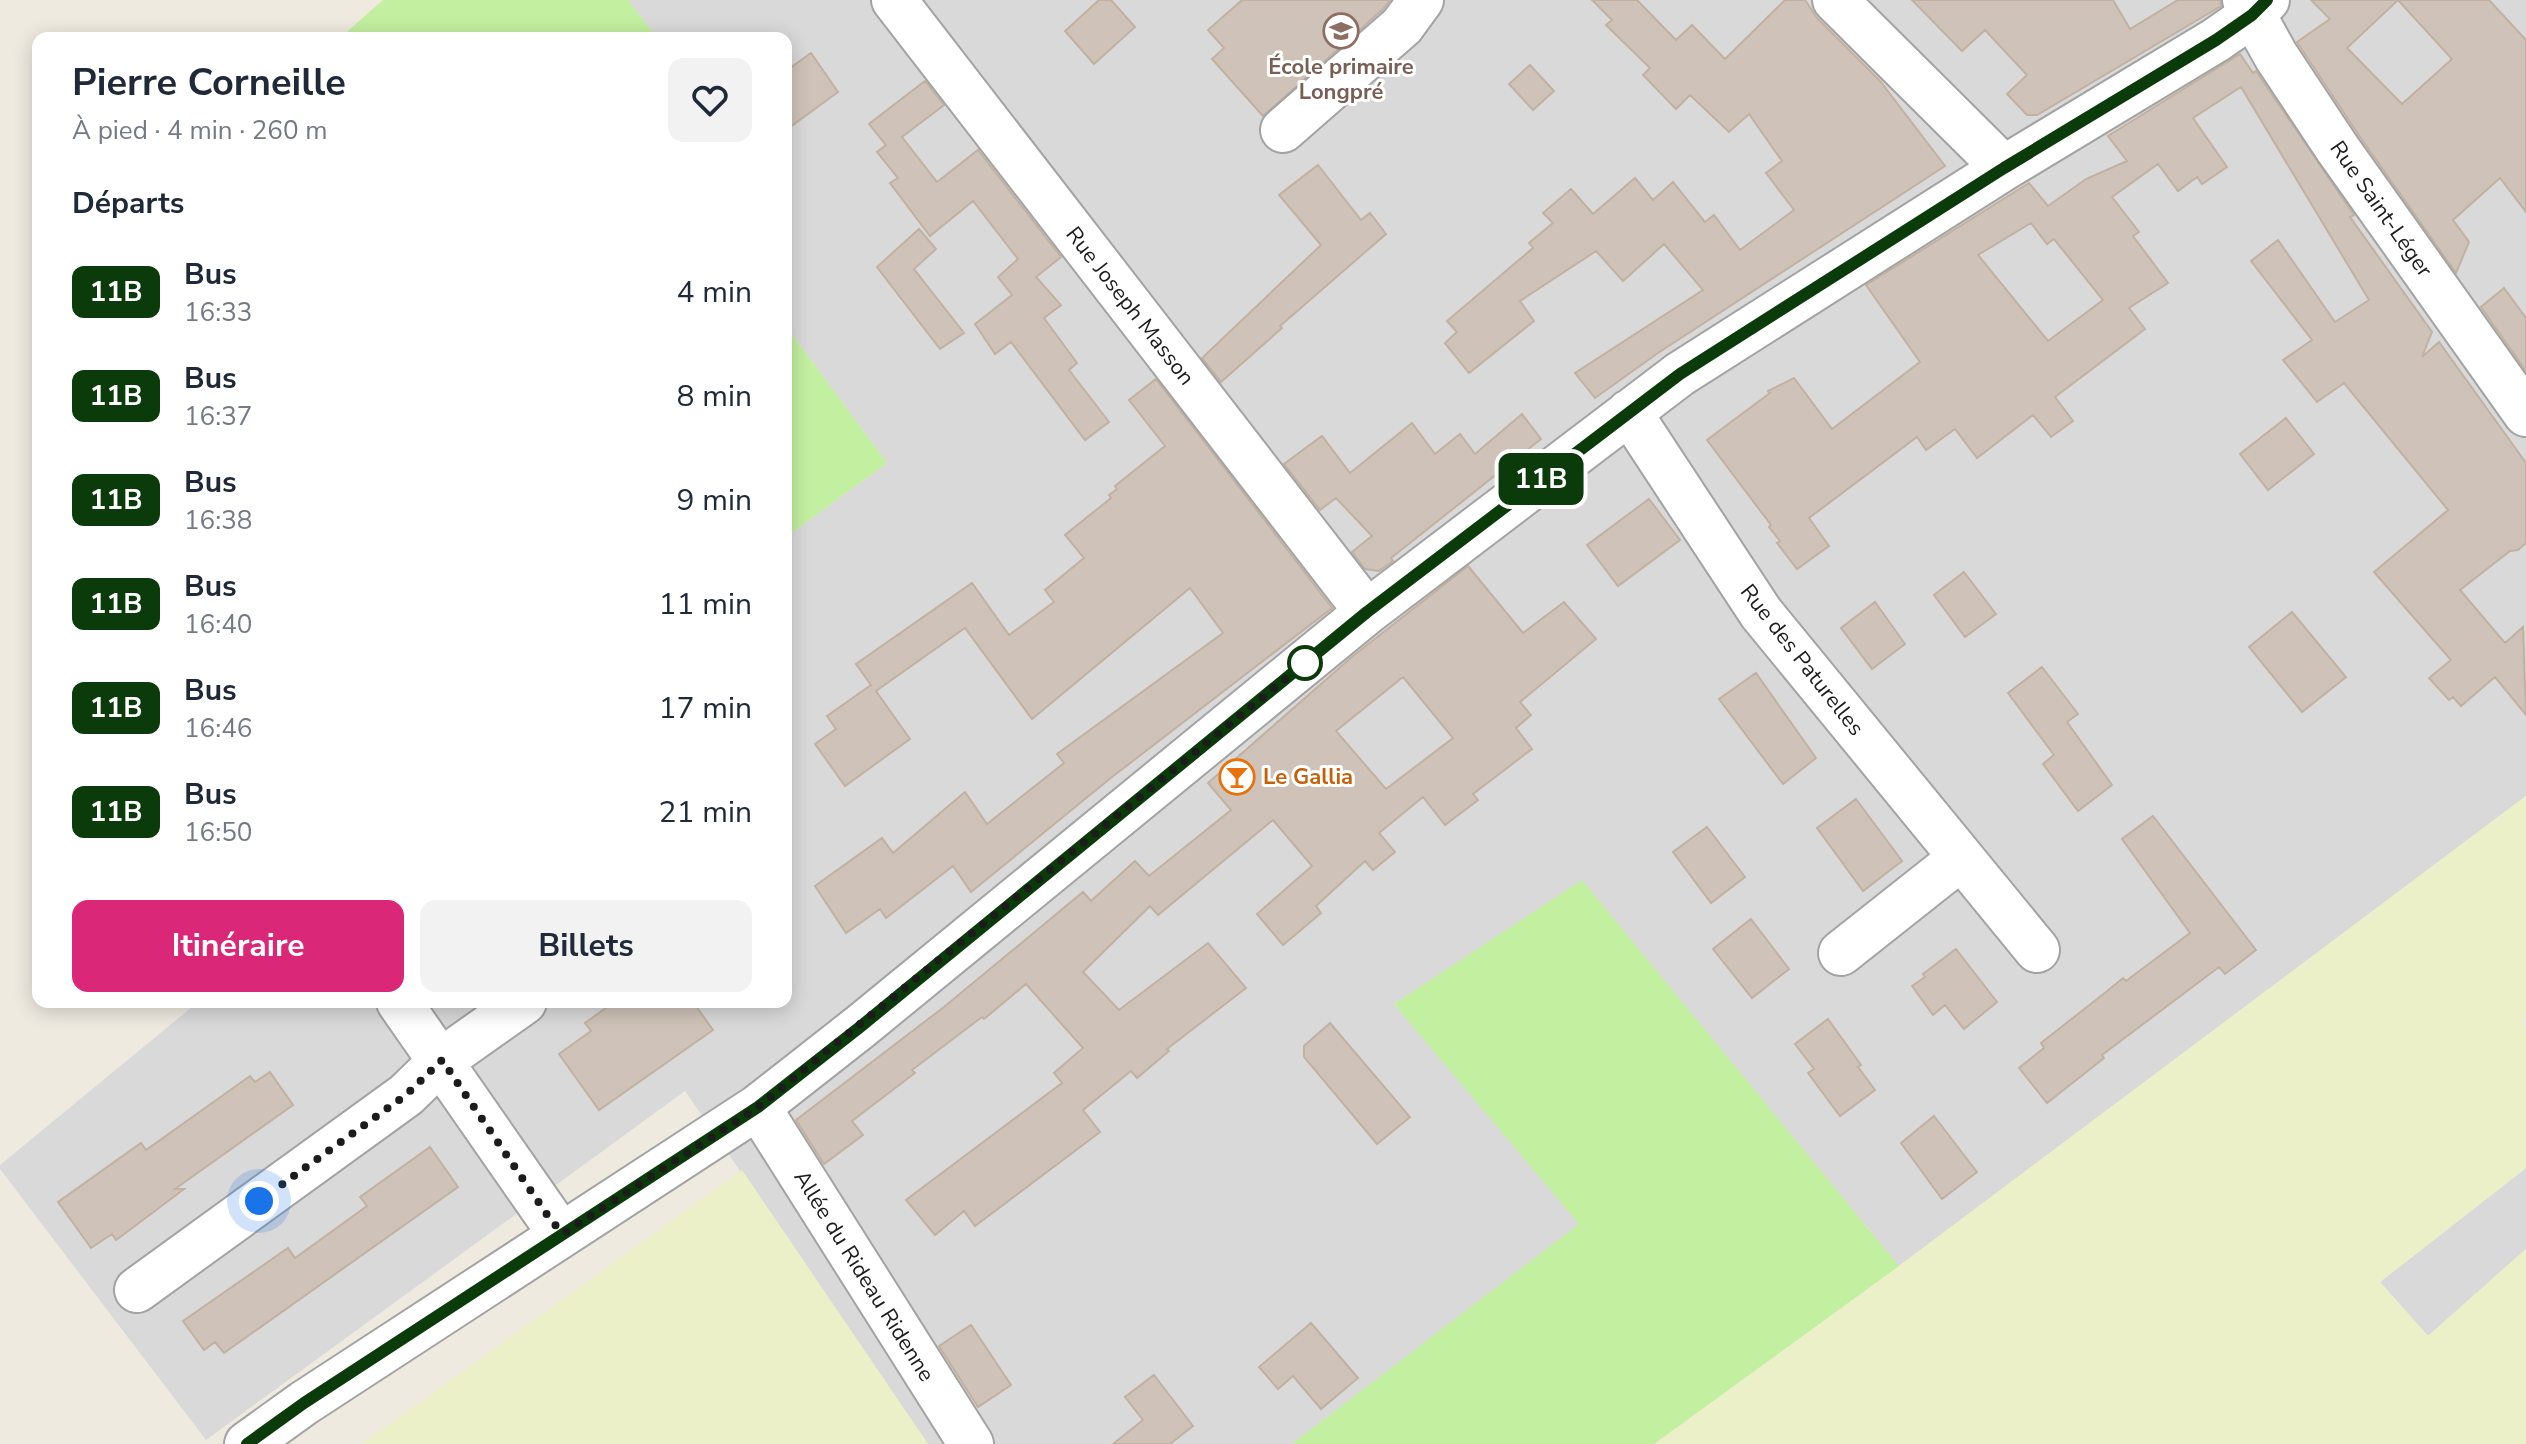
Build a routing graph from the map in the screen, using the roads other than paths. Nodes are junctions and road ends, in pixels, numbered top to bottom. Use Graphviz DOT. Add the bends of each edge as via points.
graph roads {
  1 [pos="894,0"];
  2 [pos="1421,0"];
  3 [pos="1835,0"];
  4 [pos="2255,5"];
  5 [pos="1283,130"];
  6 [pos="2004,168"];
  7 [pos="1629,412"];
  8 [pos="2526,414"];
  9 [pos="1367,612"];
  10 [pos="1961,858"];
  11 [pos="2037,950"];
  12 [pos="1841,953"];
  13 [pos="403,1008"];
  14 [pos="516,1008"];
  15 [pos="442,1060"];
  16 [pos="758,1107"];
  17 [pos="564,1233"];
  18 [pos="137,1290"];
  19 [pos="247,1444"];
  20 [pos="971,1444"];
  1 -- 9 [label="street, Rue Joseph Masson"];
  2 -- 5 [label="street" via="1402,26"];
  3 -- 6 [label="street"];
  4 -- 6 [label="street" via="2216,40"];
  4 -- 8 [label="street, Rue Saint-Léger" via="2276,56"];
  6 -- 7 [label="street" via="1680,374"];
  7 -- 9 [label="street"];
  7 -- 10 [label="street, Rue des Paturelles" via="1761,613"];
  9 -- 16 [label="street"];
  10 -- 11 [label="street, Rue des Paturelles"];
  10 -- 12 [label="street"];
  13 -- 15 [label="street"];
  14 -- 15 [label="street"];
  15 -- 17 [label="street"];
  15 -- 18 [label="street" via="406,1095"];
  16 -- 17 [label="street"];
  16 -- 20 [label="street, Allée du Rideau Ridenne"];
  17 -- 19 [label="street"];
}
